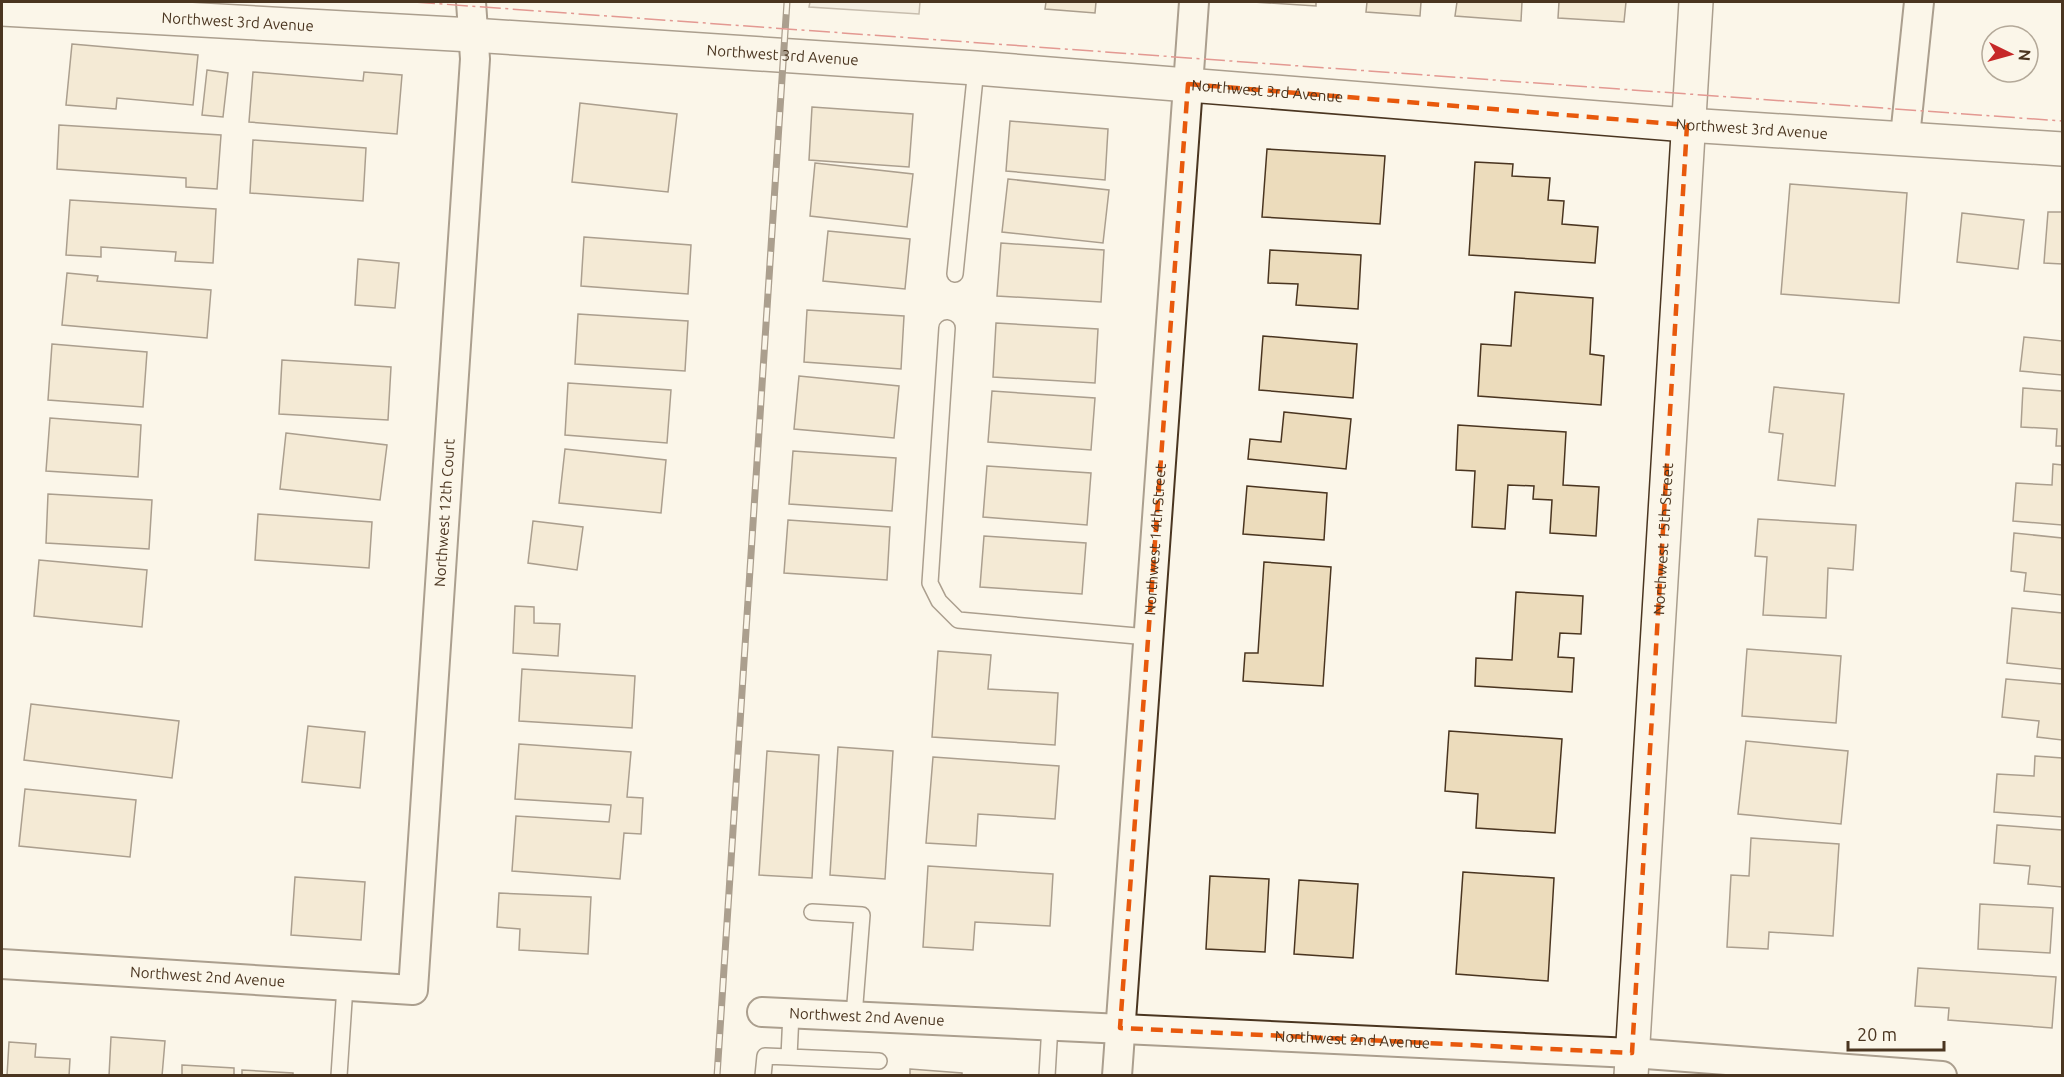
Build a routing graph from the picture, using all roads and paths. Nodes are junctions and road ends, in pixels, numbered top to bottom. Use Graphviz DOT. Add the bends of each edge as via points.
graph roads {
  1 [pos="471,2"];
  2 [pos="490,2"];
  3 [pos="1194,2"];
  4 [pos="1696,2"];
  5 [pos="1919,2"];
  6 [pos="2,9"];
  7 [pos="472,35"];
  8 [pos="976,68"];
  9 [pos="1188,84"];
  10 [pos="1688,125"];
  11 [pos="1905,137"];
  12 [pos="2062,149"];
  13 [pos="955,274"];
  14 [pos="947,328"];
  15 [pos="1148,637"];
  16 [pos="812,912"];
  17 [pos="2,964"];
  18 [pos="345,986"];
  19 [pos="413,990"];
  20 [pos="762,1012"];
  21 [pos="791,1013"];
  22 [pos="854,1016"];
  23 [pos="1050,1024"];
  24 [pos="1120,1028"];
  25 [pos="789,1057"];
  26 [pos="879,1061"];
  27 [pos="1631,1064"];
  28 [pos="339,1076"];
  29 [pos="764,1076"];
  30 [pos="1047,1076"];
  31 [pos="1117,1076"];
  32 [pos="1942,1076"];
  1 -- 7 [label="street"];
  2 -- 7 [label="street"];
  3 -- 9 [label="street, Northwest 14th Street"];
  4 -- 10 [label="street, Northwest 15th Street"];
  5 -- 11 [label="street"];
  6 -- 7 [label="street, Northwest 3rd Avenue"];
  7 -- 8 [label="street, Northwest 3rd Avenue"];
  7 -- 19 [label="street, Northwest 12th Court" via="475,60"];
  8 -- 9 [label="street, Northwest 3rd Avenue"];
  8 -- 13 [label="lane"];
  9 -- 10 [label="street, Northwest 3rd Avenue"];
  9 -- 15 [label="street, Northwest 14th Street"];
  10 -- 11 [label="street, Northwest 3rd Avenue"];
  10 -- 27 [label="street, Northwest 15th Street"];
  11 -- 12 [label="street, Northwest 3rd Avenue"];
  14 -- 15 [label="lane" via="930,583 939,601 958,620"];
  15 -- 24 [label="street, Northwest 14th Street"];
  16 -- 22 [label="lane" via="862,915"];
  17 -- 18 [label="street, Northwest 2nd Avenue"];
  18 -- 19 [label="street, Northwest 2nd Avenue"];
  18 -- 28 [label="lane"];
  20 -- 21 [label="street, Northwest 2nd Avenue"];
  21 -- 22 [label="street, Northwest 2nd Avenue"];
  21 -- 25 [label="lane"];
  22 -- 23 [label="street, Northwest 2nd Avenue"];
  23 -- 24 [label="street, Northwest 2nd Avenue"];
  23 -- 30 [label="lane"];
  24 -- 27 [label="street, Northwest 2nd Avenue"];
  24 -- 31 [label="street, Northwest 14th Street"];
  25 -- 26 [label="lane"];
  25 -- 29 [label="lane" via="765,1056"];
  27 -- 32 [label="street, Northwest 2nd Avenue"];
}
